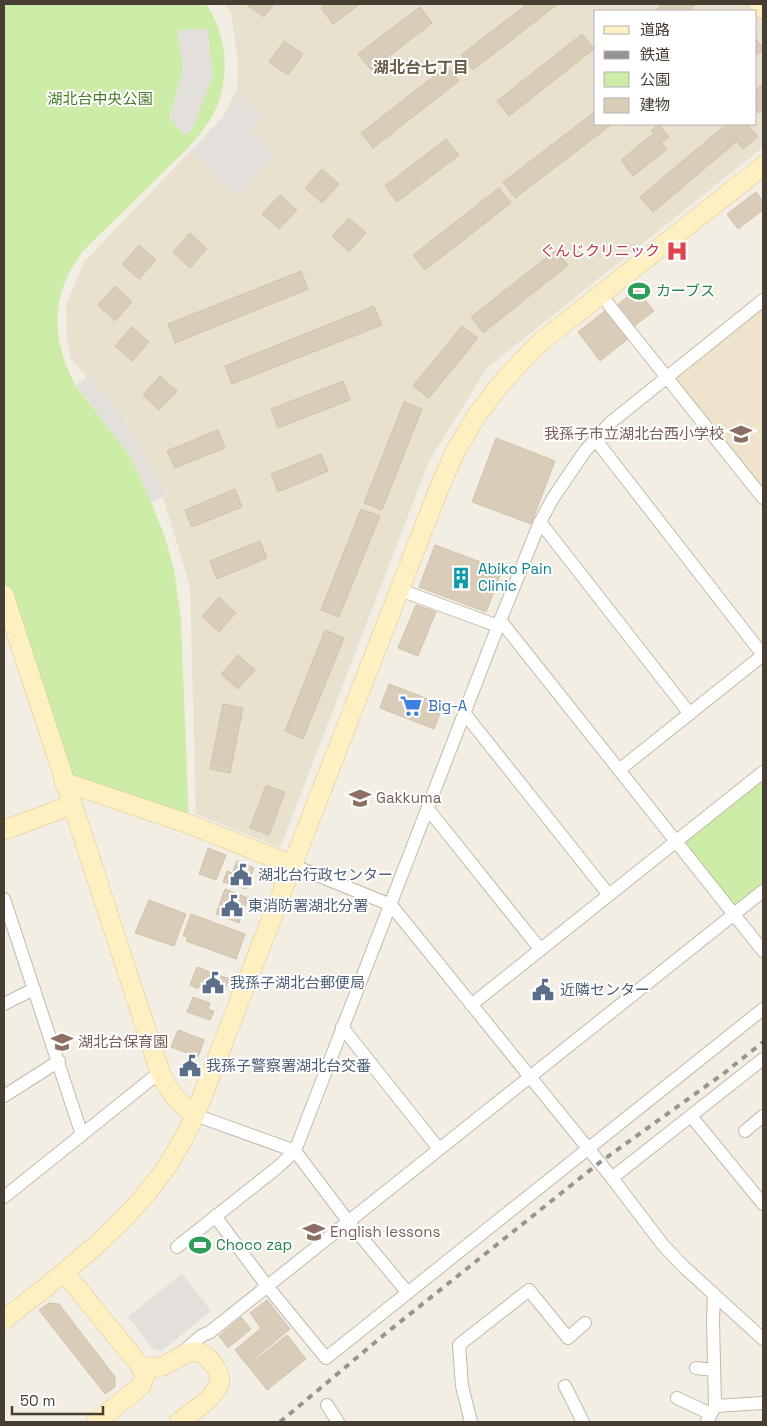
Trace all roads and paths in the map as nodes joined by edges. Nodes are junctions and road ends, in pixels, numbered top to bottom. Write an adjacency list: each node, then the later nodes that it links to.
1 (759, 4): 2 (street)
2 (763, 9)
3 (763, 166): 4 (street)
4 (601, 296): 6 (street); 10 (street)
5 (763, 300): 6 (street)
6 (667, 377): 7 (street); 8 (street)
7 (595, 439): 9 (street); 13 (street)
8 (763, 498)
9 (540, 522): 12 (street); 15 (street)
10 (400, 590): 12 (street); 23 (street)
11 (5, 602): 18 (street)
12 (499, 623): 14 (street); 16 (street)
13 (763, 655): 15 (street)
14 (464, 714): 20 (street); 25 (street)
15 (690, 714): 16 (street)
16 (619, 770): 22 (street)
17 (763, 772): 22 (street)
18 (64, 782): 19 (street); 23 (street)
19 (72, 805): 21 (street); 39 (street)
20 (428, 808): 27 (street); 30 (street)
21 (4, 830)
22 (677, 841): 25 (street); 29 (street)
23 (292, 865): 27 (street); 42 (street)
24 (763, 891): 29 (street)
25 (609, 895): 30 (street)
26 (4, 899): 28 (street)
27 (391, 906): 34 (street); 36 (street)
28 (6, 914): 32 (street)
29 (734, 914): 31 (street); 40 (street)
30 (540, 949): 34 (street)
31 (763, 951)
32 (34, 989): 33 (street); 38 (street)
33 (4, 1004)
34 (471, 1005): 40 (street)
35 (763, 1009): 48 (street)
36 (342, 1027): 47 (street); 49 (street)
37 (763, 1058): 43 (street)
38 (59, 1061): 41 (street); 46 (street)
39 (160, 1072): 42 (street); 46 (street)
40 (529, 1078): 47 (street); 48 (street)
41 (4, 1096)
42 (195, 1115): 49 (street); 56 (street)
43 (691, 1116): 50 (street); 52 (street)
44 (763, 1116): 45 (street)
45 (745, 1130)
46 (82, 1135): 51 (street)
47 (438, 1148): 54 (street)
48 (588, 1148): 50 (street); 58 (street)
49 (295, 1151): 53 (street); 54 (street)
50 (612, 1178): 59 (street)
51 (4, 1197)
52 (762, 1200)
53 (215, 1216): 55 (street); 57 (street)
54 (348, 1222): 57 (street); 58 (street)
55 (177, 1247)
56 (64, 1272): 60 (street); 66 (street)
57 (267, 1286): 58 (street); 62 (street)
58 (408, 1293)
59 (714, 1295): 63 (street); 68 (street)
60 (4, 1320)
61 (586, 1323): 77 (street)
62 (210, 1332): 64 (street); 65 (street)
63 (763, 1339)
64 (180, 1355): 65 (street); 66 (street)
65 (206, 1355): 75 (street)
66 (139, 1364): 74 (street)
67 (696, 1368): 68 (street)
68 (714, 1370): 73 (street)
69 (566, 1386): 78 (street)
70 (677, 1398): 73 (street)
71 (763, 1402): 73 (street)
72 (327, 1405): 76 (street)
73 (711, 1414)
74 (103, 1420)
75 (179, 1422)
76 (338, 1422)
77 (471, 1422)
78 (583, 1422)

